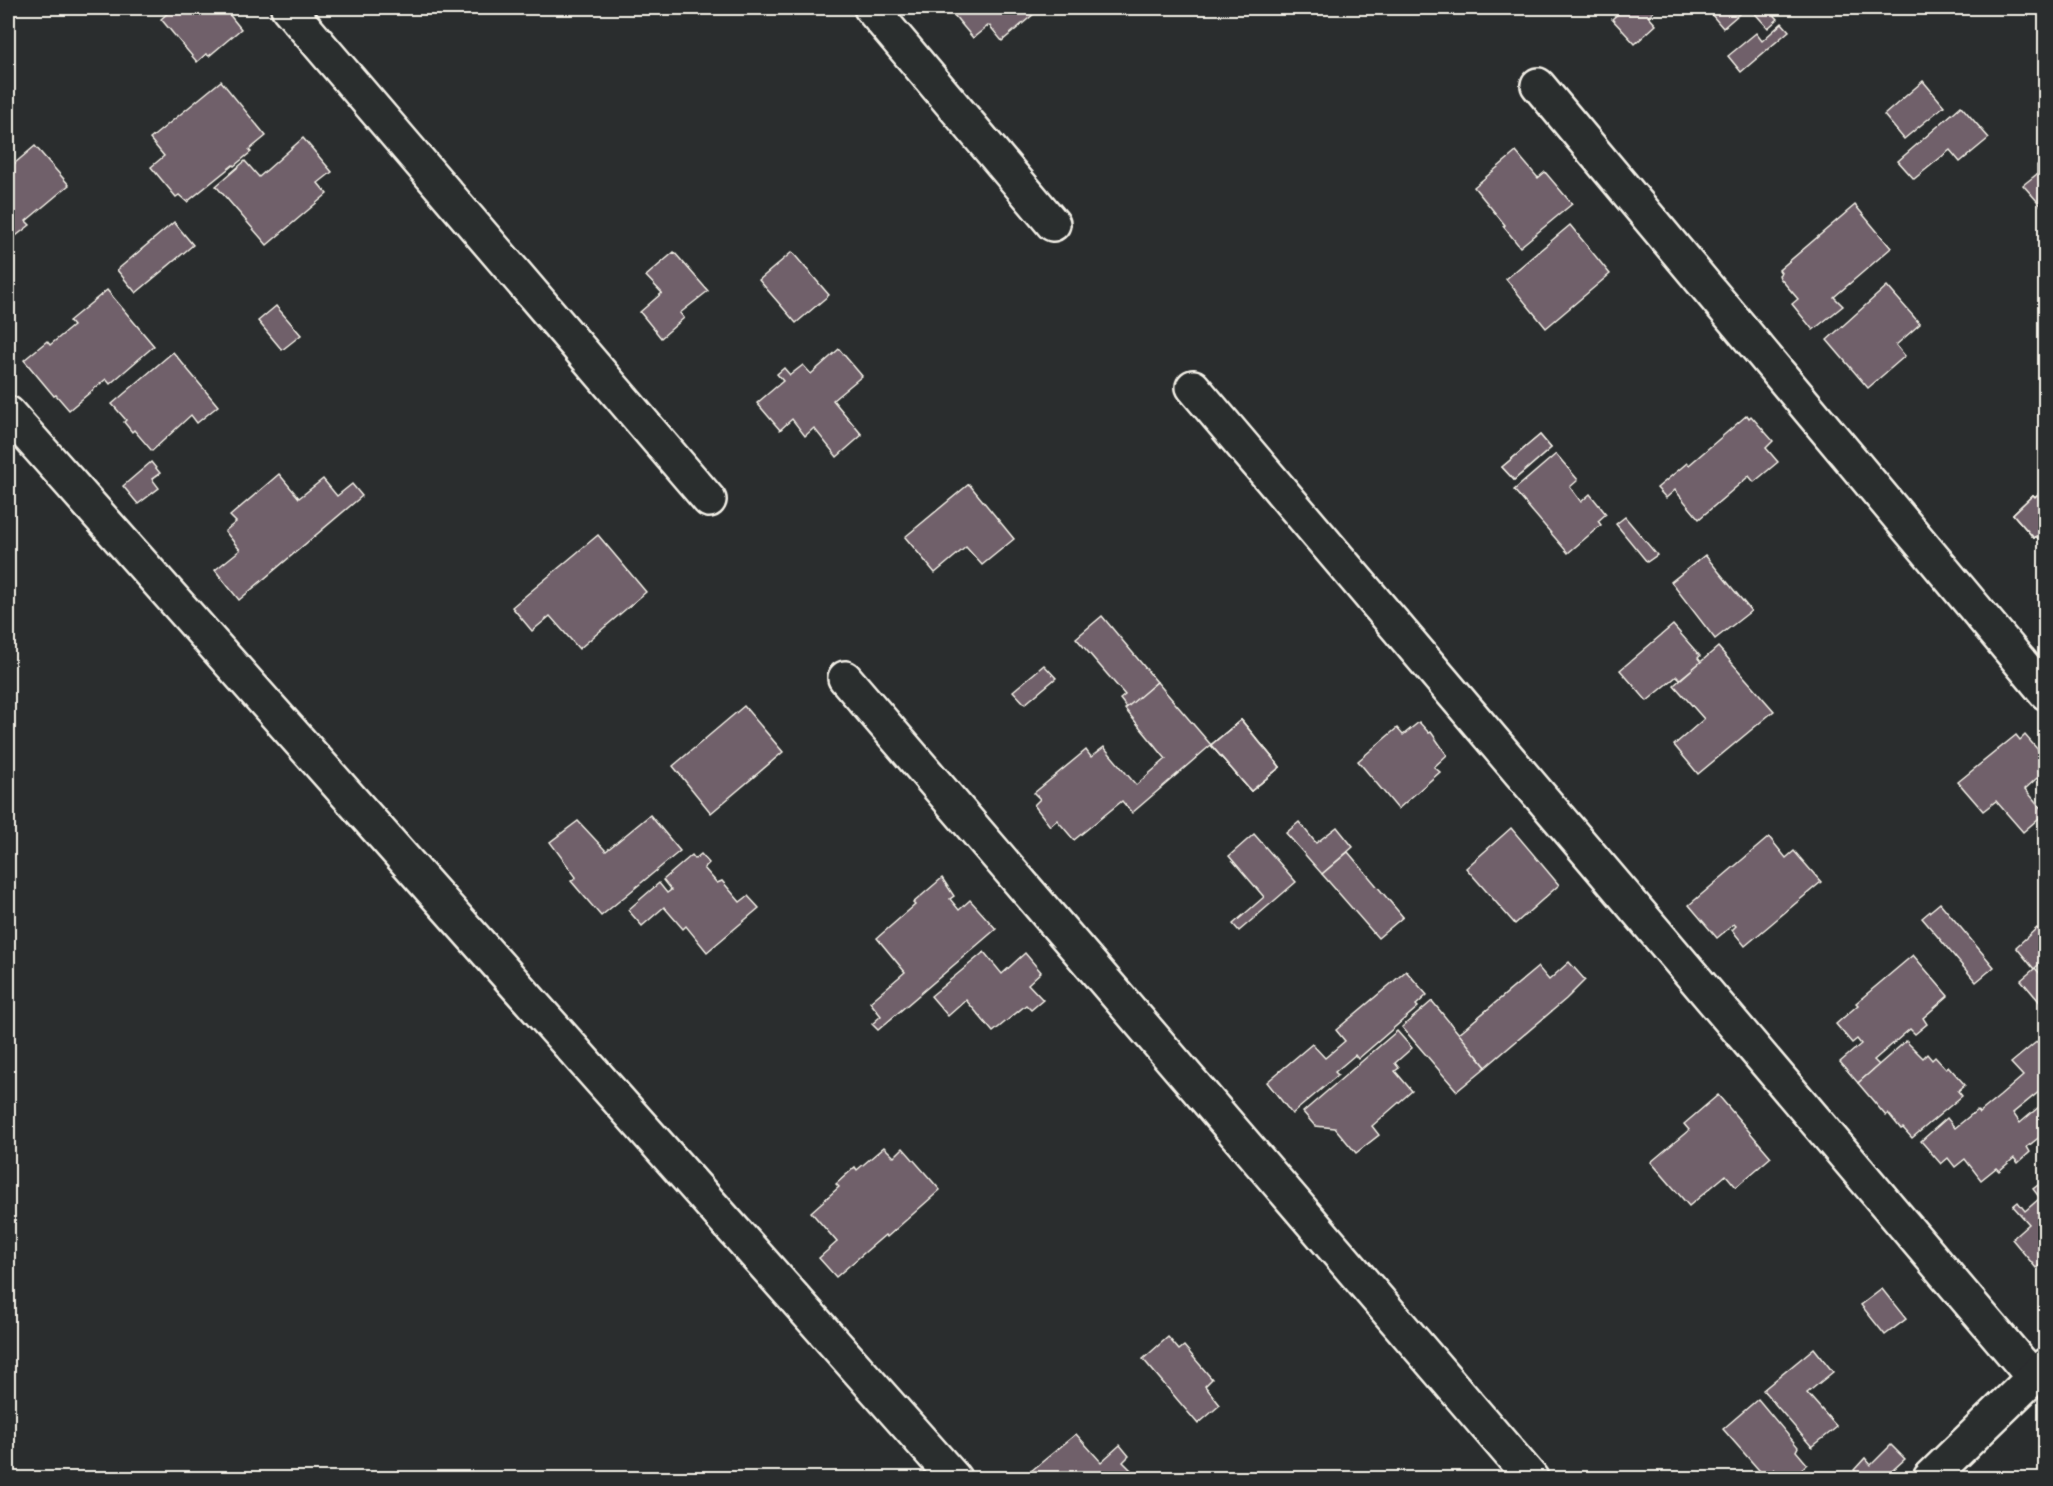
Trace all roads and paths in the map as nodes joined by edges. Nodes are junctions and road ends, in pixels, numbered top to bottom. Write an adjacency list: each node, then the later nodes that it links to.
1 (288, 8): 7 (street)
2 (871, 8): 4 (street)
3 (1538, 85): 9 (street)
4 (1053, 224)
5 (1193, 387): 10 (street)
6 (8, 413): 11 (street)
7 (709, 500)
8 (845, 678): 12 (street)
9 (2046, 693)
10 (2039, 1371): 13 (street)
11 (954, 1479)
12 (1531, 1479)
13 (1930, 1479)

